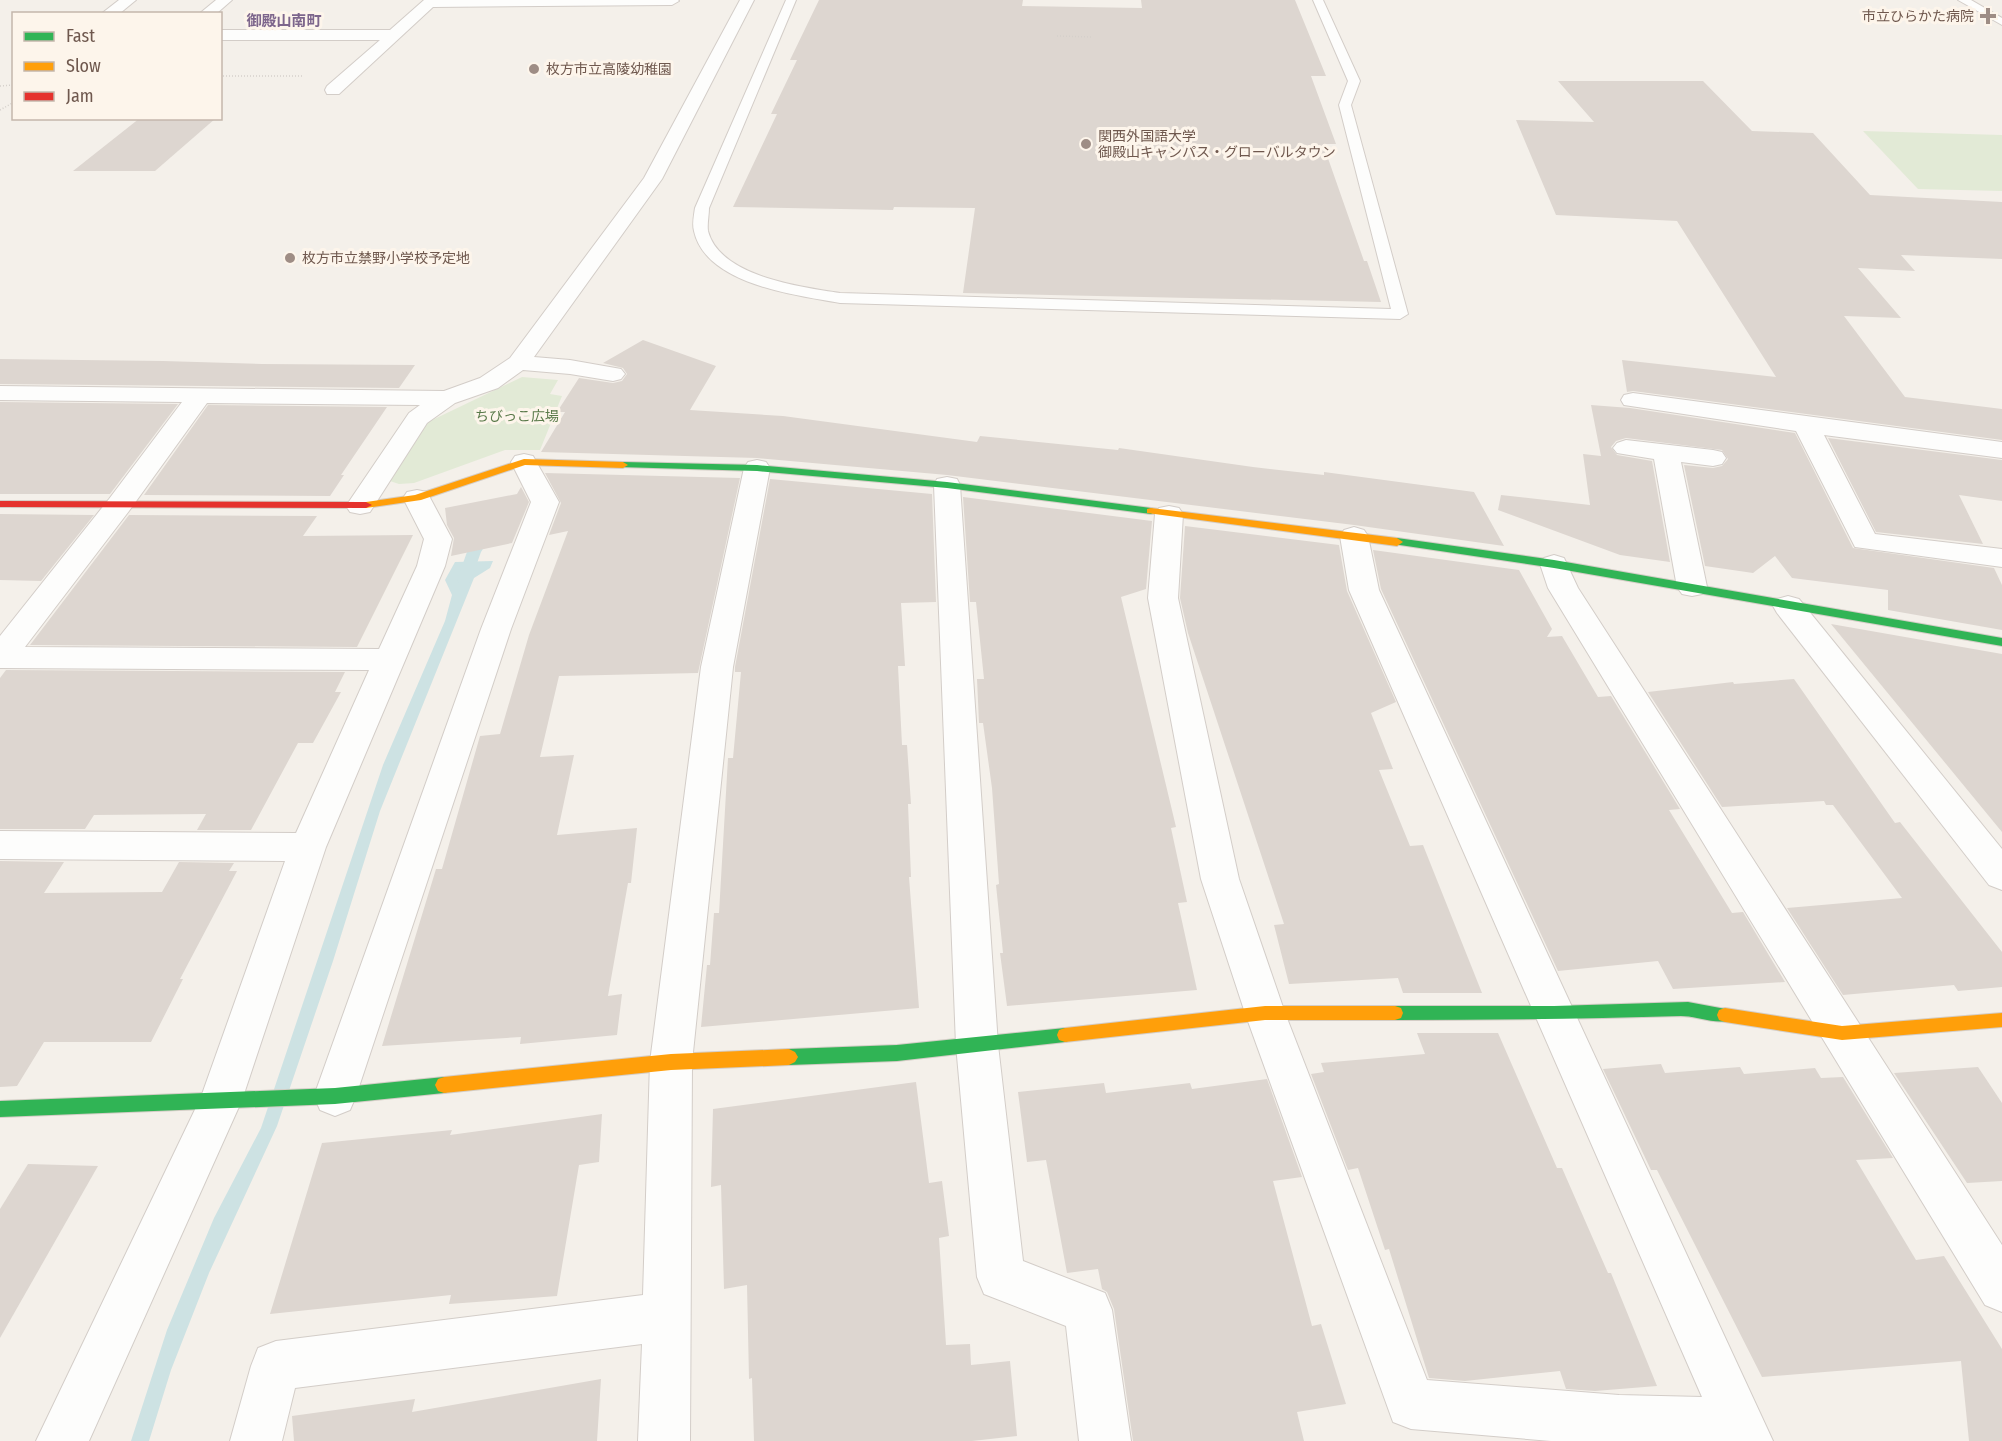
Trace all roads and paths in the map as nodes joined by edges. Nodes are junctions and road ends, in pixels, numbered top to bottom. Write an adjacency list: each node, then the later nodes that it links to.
1 (129, 0): 9 (street)
2 (225, 0): 10 (street)
3 (747, 0): 19 (street)
4 (790, 0): 5 (lane)
5 (1318, 0)
6 (1963, 0): 11 (lane)
7 (672, 1): 8 (street)
8 (431, 2): 13 (street)
9 (111, 12)
10 (209, 12)
11 (2002, 22)
12 (222, 34): 13 (street)
13 (394, 36): 17 (street)
14 (1057, 36): 15 (path)
15 (1092, 37)
16 (222, 76): 17 (path)
17 (348, 76): 18 (street)
18 (333, 90)
19 (518, 363): 20 (street); 23 (street)
20 (614, 374)
21 (0, 393): 22 (street)
22 (200, 395): 23 (street); 35 (street)
23 (446, 398): 36 (street)
24 (1633, 400): 25 (street)
25 (1806, 425): 27 (street); 39 (street)
26 (1626, 448): 28 (street)
27 (2002, 450)
28 (1666, 452): 29 (street); 41 (street)
29 (1713, 458)
30 (524, 462): 31 (street); 33 (street); 54 (street)
31 (757, 468): 32 (street); 53 (street)
32 (947, 485): 37 (street); 52 (street)
33 (417, 498): 36 (street); 44 (street)
34 (0, 504): 35 (street)
35 (119, 505): 36 (street); 44 (street)
36 (360, 506)
37 (1169, 514): 38 (street); 48 (street)
38 (1354, 536): 40 (street); 49 (street)
39 (2002, 558)
40 (1554, 564): 41 (street); 51 (street)
41 (1692, 587): 42 (street)
42 (1788, 606): 43 (street); 47 (street)
43 (2002, 642)
44 (391, 660): 46 (street)
45 (0, 845): 46 (street)
46 (308, 848): 55 (street)
47 (2002, 875)
48 (1265, 1012): 49 (street); 52 (street); 59 (street)
49 (1554, 1012): 51 (street); 59 (street)
50 (2002, 1020): 51 (street)
51 (1842, 1033): 57 (street)
52 (977, 1045): 53 (street); 63 (street)
53 (671, 1062): 54 (street); 58 (street)
54 (335, 1096): 55 (street)
55 (221, 1100): 56 (street); 60 (street)
56 (0, 1109)
57 (2002, 1288)
58 (668, 1316): 61 (street); 62 (street)
59 (1743, 1433)
60 (62, 1441)
61 (256, 1441)
62 (664, 1441)
63 (1105, 1441)

